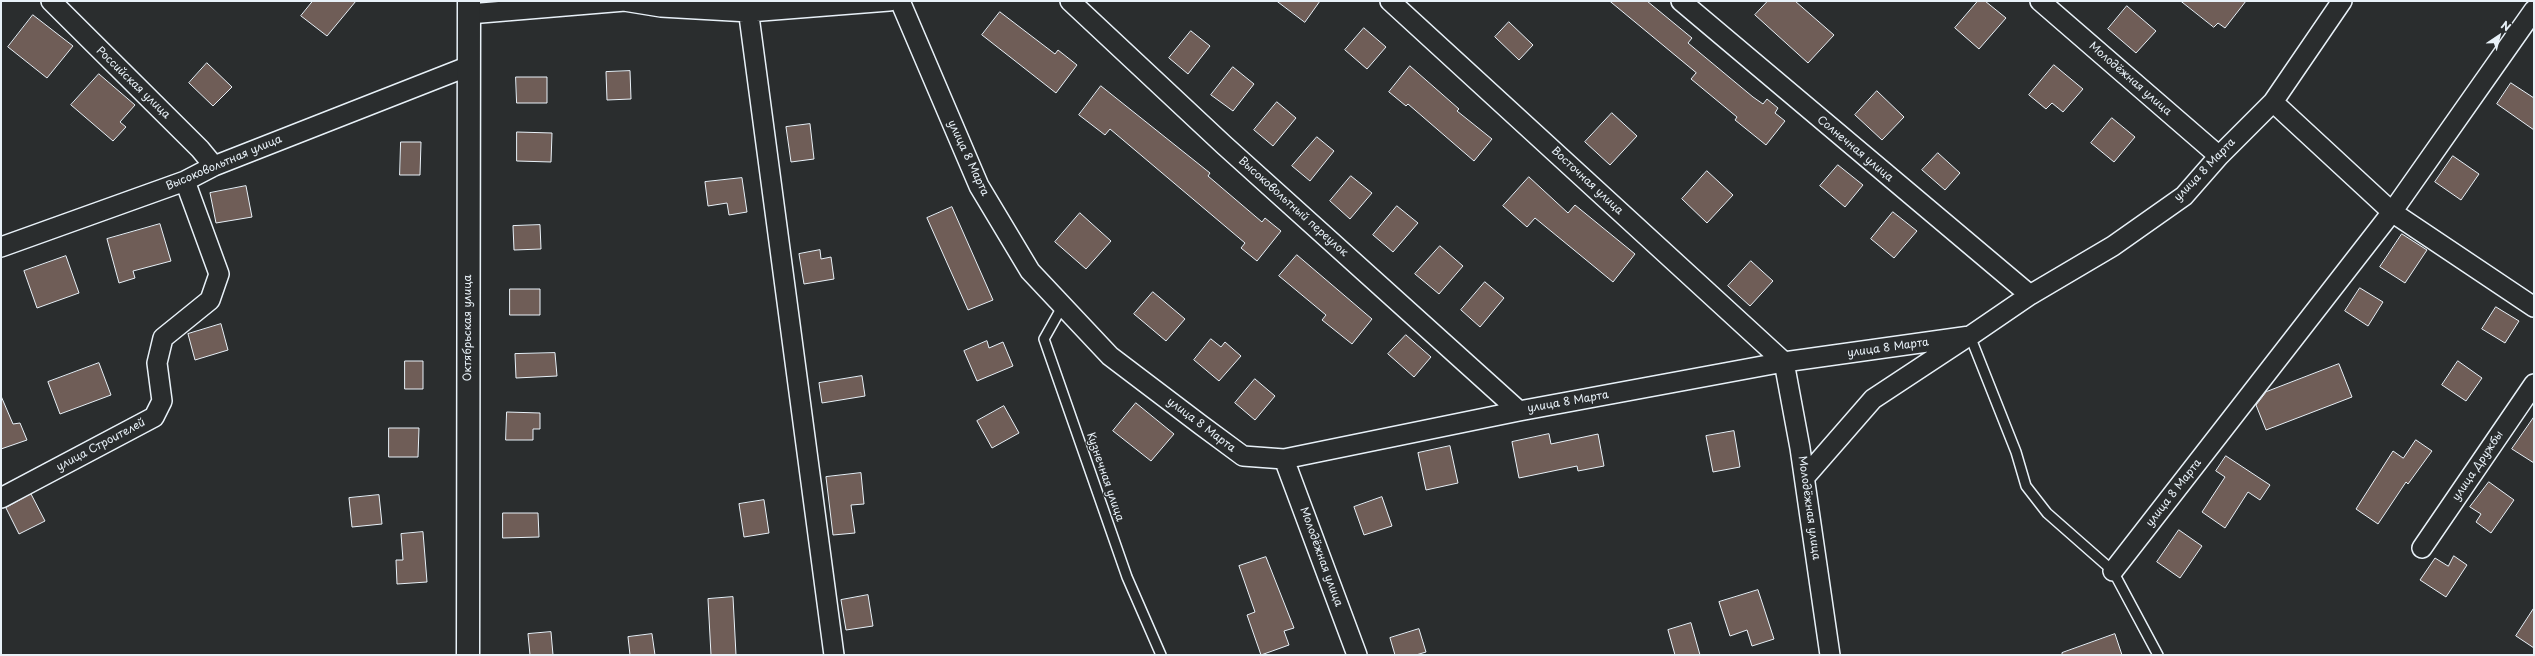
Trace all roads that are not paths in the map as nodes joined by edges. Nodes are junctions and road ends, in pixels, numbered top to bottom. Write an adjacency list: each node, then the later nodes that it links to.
1 (51, 1): 16 (street, Российская улица)
2 (625, 1): 10 (street); 11 (street)
3 (889, 1): 10 (street)
4 (900, 1): 21 (street, улица 8 Марта)
5 (1070, 1): 26 (street, Высоковольтный переулок)
6 (1390, 1): 24 (street, Восточная улица)
7 (1681, 1): 20 (street, Солнечная улица)
8 (2040, 1): 15 (street, Молодёжная улица)
9 (2342, 1): 14 (street, улица 8 Марта)
10 (748, 6): 33 (street)
11 (469, 8): 13 (street, Октябрьская улица)
12 (2534, 10): 18 (street, улица 8 Марта)
13 (469, 66): 16 (street, Высоковольтная улица); 32 (street, Октябрьская улица)
14 (2273, 102): 15 (street, улица 8 Марта); 18 (street)
15 (2219, 156): 20 (street, улица 8 Марта)
16 (214, 166): 17 (street, Высоковольтная улица)
17 (185, 181): 19 (street, Высоковольтная улица); 29 (street, улица Строителей)
18 (2392, 212): 22 (street); 31 (street, улица 8 Марта)
19 (1, 248)
20 (2030, 295): 23 (street, улица 8 Марта)
21 (1062, 307): 27 (street, улица 8 Марта); 34 (lane, Кузнечная улица)
22 (2534, 307)
23 (1970, 336): 24 (street, улица 8 Марта); 28 (street); 31 (lane)
24 (1784, 362): 26 (street, улица 8 Марта); 28 (street, Молодёжная улица)
25 (2534, 384): 30 (street, улица Дружбы)
26 (1519, 411): 27 (street, улица 8 Марта)
27 (1284, 459): 35 (street, Молодёжная улица)
28 (1804, 477): 36 (street, Молодёжная улица)
29 (1, 498)
30 (2422, 548)
31 (2113, 571): 37 (lane)
32 (468, 655)
33 (834, 655)
34 (1161, 655)
35 (1357, 655)
36 (1830, 655)
37 (2158, 655)

